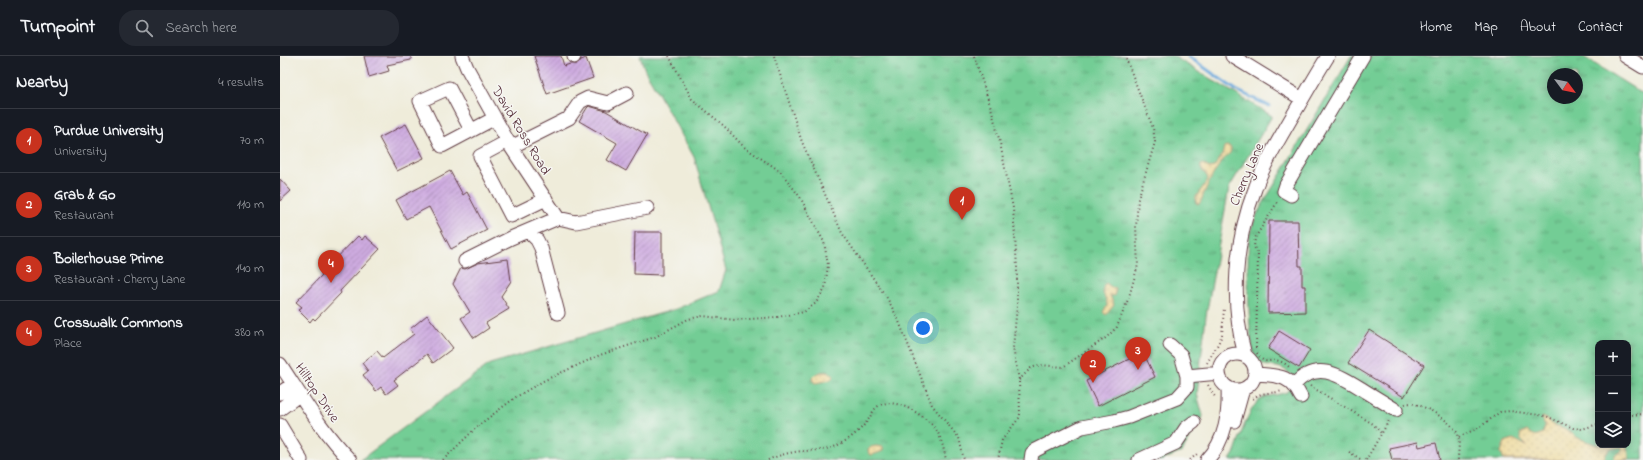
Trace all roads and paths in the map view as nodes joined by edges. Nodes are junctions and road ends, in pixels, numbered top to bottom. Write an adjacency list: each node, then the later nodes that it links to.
1 (462, 56): 13 (street, David Ross Road)
2 (669, 56): 56 (path)
3 (774, 56): 59 (path)
4 (974, 56): 32 (path)
5 (1125, 56): 32 (path)
6 (1232, 56): 12 (street)
7 (1328, 56): 12 (street, Cherry Lane)
8 (1363, 56): 16 (street)
9 (1625, 56): 10 (street)
10 (1643, 67)
11 (627, 93): 15 (street)
12 (1302, 99): 23 (street, Cherry Lane)
13 (495, 118): 14 (street); 15 (street, David Ross Road)
14 (471, 130)
15 (510, 144): 17 (street, David Ross Road); 17 (street)
16 (1288, 193): 28 (path)
17 (546, 199): 19 (street, David Ross Road)
18 (647, 208): 19 (street)
19 (558, 218): 20 (street)
20 (528, 231): 21 (street); 22 (street)
21 (465, 261)
22 (558, 313)
23 (1237, 318): 25 (street, Cherry Lane); 26 (street, Cherry Lane)
24 (1170, 345): 31 (street)
25 (1230, 355): 26 (street); 29 (street)
26 (1245, 355): 30 (street)
27 (280, 364): 37 (street, Hilltop Drive)
28 (1292, 369)
29 (1219, 373): 31 (street); 36 (street)
30 (1255, 374): 35 (street); 38 (street)
31 (1187, 376): 61 (street)
32 (1019, 380): 60 (path)
33 (1208, 384): 41 (path)
34 (1309, 385): 50 (path)
35 (1290, 386): 40 (street); 42 (path); 44 (street)
36 (1228, 388): 38 (street); 53 (street)
37 (296, 389): 39 (street); 43 (street); 55 (street, Hilltop Drive)
38 (1243, 389): 53 (street)
39 (280, 393)
40 (1301, 398)
41 (1218, 400)
42 (1252, 400)
43 (280, 409)
44 (1396, 410): 50 (path); 51 (path)
45 (1643, 414): 46 (path)
46 (1631, 415)
47 (1194, 422): 62 (street)
48 (280, 425): 54 (street)
49 (1595, 425): 51 (path)
50 (1381, 433): 65 (path)
51 (1459, 437): 66 (path)
52 (1349, 452): 64 (path)
53 (1207, 455): 63 (path)
54 (301, 460)
55 (350, 460)
56 (443, 460)
57 (768, 460): 58 (path)
58 (946, 460)
59 (964, 460)
60 (998, 460)
61 (1031, 460)
62 (1139, 460)
63 (1190, 460)
64 (1362, 460)
65 (1366, 460)
66 (1458, 460)

